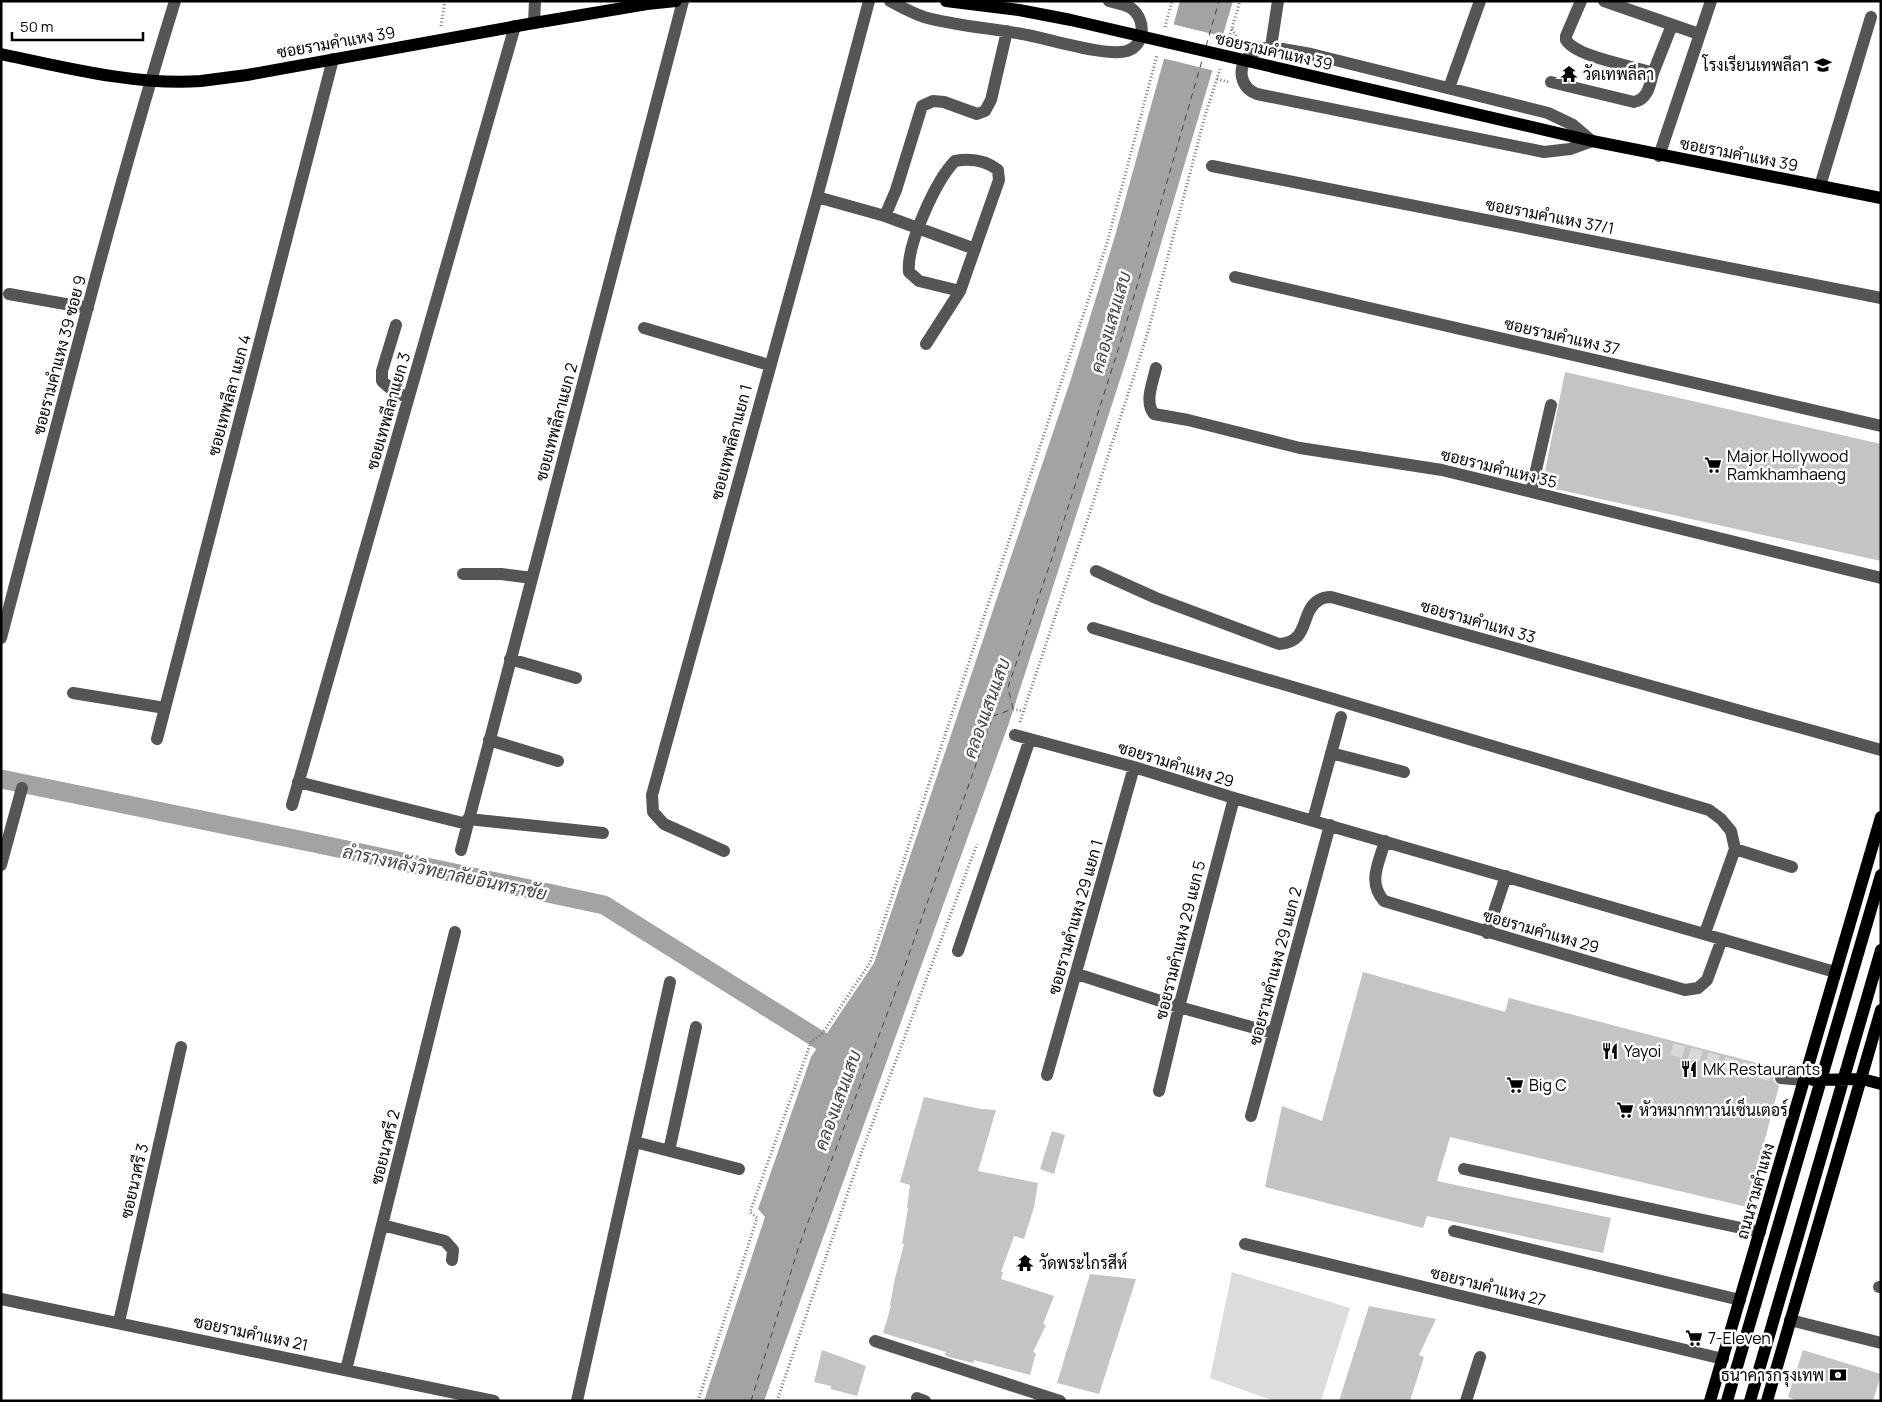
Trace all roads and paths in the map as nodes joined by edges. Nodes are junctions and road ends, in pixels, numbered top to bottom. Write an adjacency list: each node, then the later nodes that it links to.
1 (175, 1): 33 (street, ซอยรามคำแหง 39 ซอย 9)
2 (445, 1): 25 (path)
3 (535, 1): 19 (street)
4 (676, 1): 17 (main road, ซอยรามคำแหง 39)
5 (683, 1): 61 (street, ซอยเทพลีลาแยก 2)
6 (868, 1): 40 (street, ซอยเทพลีลาแยก 1)
7 (890, 1): 22 (street)
8 (946, 1): 36 (main road, ซอยรามคำแหง 39)
9 (1109, 1): 22 (street)
10 (1172, 1): 24 (path)
11 (1240, 1): 26 (path)
12 (1278, 1): 27 (street)
13 (1480, 1): 35 (street)
14 (1582, 1): 32 (street)
15 (1604, 1): 20 (street)
16 (1711, 1): 23 (street)
17 (647, 3): 19 (main road, ซอยรามคำแหง 39)
18 (1872, 17): 39 (street)
19 (534, 23): 21 (main road, ซอยรามคำแหง 39)
20 (1672, 25): 23 (street); 32 (street)
21 (514, 26): 25 (main road, ซอยรามคำแหง 39); 55 (street, ซอยเทพลีลาแยก 3)
22 (1007, 32): 42 (street)
23 (1699, 34): 37 (street)
24 (1163, 36)
25 (438, 39): 30 (main road, ซอยรามคำแหง 39)
26 (1227, 45)
27 (1271, 47): 35 (street, ซอยรามคำแหง 39); 36 (street, ซอยรามคำแหง 39)
28 (1, 54): 33 (main road, ซอยรามคำแหง 39)
29 (1158, 54): 140 (path)
30 (333, 59): 33 (main road, ซอยรามคำแหง 39); 68 (street, ซอยเทพลีลา แยก 4)
31 (1222, 62): 70 (path)
32 (1653, 73): 34 (street)
33 (151, 80): 49 (street, ซอยรามคำแหง 39 ซอย 9)
34 (1551, 82)
35 (1449, 88): 36 (street, ซอยรามคำแหง 39)
36 (1592, 141): 37 (main road, ซอยรามคำแหง 39)
37 (1658, 156): 39 (main road, ซอยรามคำแหง 39)
38 (1212, 166): 48 (street, ซอยรามคำแหง 37/1)
39 (1820, 186): 41 (main road, ซอยรามคำแหง 39)
40 (817, 196): 42 (street); 53 (street, ซอยเทพลีลาแยก 1)
41 (1881, 198)
42 (885, 216): 43 (street)
43 (919, 229): 44 (street); 44 (street); 46 (street)
44 (975, 249): 46 (street)
45 (1235, 277): 57 (street, ซอยรามคำแหง 37)
46 (960, 290): 52 (street)
47 (9, 294): 49 (street)
48 (1881, 298)
49 (88, 308): 64 (street, ซอยรามคำแหง 39 ซอย 9)
50 (396, 326): 55 (street)
51 (644, 328): 53 (street)
52 (926, 344)
53 (769, 366): 94 (street, ซอยเทพลีลาแยก 1)
54 (1156, 368): 58 (street, ซอยรามคำแหง 35)
55 (408, 398): 81 (street, ซอยเทพลีลาแยก 3)
56 (1551, 405): 58 (street)
57 (1881, 426)
58 (1531, 492): 62 (street, ซอยรามคำแหง 35)
59 (1096, 571): 76 (street, ซอยรามคำแหง 33)
60 (463, 574): 61 (street)
61 (532, 578): 65 (street, ซอยเทพลีลาแยก 2)
62 (1881, 578)
63 (1093, 628): 92 (street)
64 (1, 638)
65 (510, 659): 66 (street); 75 (street, ซอยเทพลีลาแยก 2)
66 (576, 678)
67 (73, 692): 68 (street)
68 (165, 708): 73 (street, ซอยเทพลีลา แยก 4)
69 (1013, 708): 70 (path)
70 (1023, 711): 72 (path)
71 (1341, 717): 77 (street)
72 (1016, 735): 74 (street, ซอยรามคำแหง 29)
73 (157, 739)
74 (1030, 739): 79 (street, ซอยรามคำแหง 29); 104 (street)
75 (489, 740): 78 (street); 87 (street, ซอยเทพลีลาแยก 2)
76 (1881, 750)
77 (1331, 753): 80 (street); 86 (street)
78 (558, 760)
79 (1134, 767): 83 (street, ซอยรามคำแหง 29); 106 (street, ซอยรามคำแหง 29 แยก 1)
80 (1404, 772)
81 (298, 782): 84 (street, ซอยเทพลีลาแยก 3); 87 (street)
82 (22, 788): 95 (street)
83 (1234, 798): 86 (street, ซอยรามคำแหง 29); 108 (street, ซอยรามคำแหง 29 แยก 5)
84 (292, 805)
85 (1881, 817): 105 (main road, ถนนรามคำแหง)
86 (1313, 820): 88 (street, ซอยรามคำแหง 29)
87 (468, 821): 89 (street); 93 (street, ซอยเทพลีลาแยก 2)
88 (1330, 825): 90 (street, ซอยรามคำแหง 29); 111 (street, ซอยรามคำแหง 29 แยก 2)
89 (603, 833)
90 (1384, 840): 98 (street, ซอยรามคำแหง 29); 100 (street, ซอยรามคำแหง 29)
91 (977, 842): 141 (path)
92 (1735, 848): 96 (street); 101 (street)
93 (461, 850)
94 (724, 851)
95 (1, 865)
96 (1792, 866)
97 (1881, 875): 145 (main road, ถนนรามคำแหง)
98 (1506, 876): 100 (street); 101 (street, ซอยรามคำแหง 29)
99 (455, 932): 124 (street, ซอยนวศรี 2)
100 (1487, 933): 102 (street, ซอยรามคำแหง 29)
101 (1705, 933): 102 (street, ซอยรามคำแหง 29)
102 (1722, 938): 105 (street, ซอยรามคำแหง 29)
103 (1881, 950): 146 (main road)
104 (958, 951)
105 (1835, 972): 116 (main road, ถนนรามคำแหง)
106 (1077, 974): 108 (street); 113 (street, ซอยรามคำแหง 29 แยก 1)
107 (670, 982): 120 (street)
108 (1179, 1007): 111 (street); 118 (street, ซอยรามคำแหง 29 แยก 5)
109 (1881, 1010): 115 (main road)
110 (696, 1027): 121 (street)
111 (1273, 1033): 119 (street, ซอยรามคำแหง 29 แยก 2)
112 (181, 1047): 132 (street, ซอยนวศรี 3)
113 (1047, 1075)
114 (1781, 1078): 116 (street)
115 (1862, 1079): 116 (main road); 117 (main road); 131 (main road)
116 (1803, 1080): 126 (main road, ถนนรามคำแหง)
117 (1881, 1084)
118 (1159, 1091)
119 (1251, 1116)
120 (635, 1142): 121 (street); 139 (street)
121 (669, 1151): 122 (street)
122 (739, 1169)
123 (1464, 1169): 126 (street)
124 (382, 1225): 128 (street); 137 (street, ซอยนวศรี 2)
125 (1454, 1231): 130 (street)
126 (1760, 1232): 130 (main road, ถนนรามคำแหง)
127 (1245, 1244): 136 (street, ซอยรามคำแหง 27)
128 (452, 1260)
129 (1, 1299): 132 (street, ซอยรามคำแหง 21)
130 (1740, 1300): 136 (main road, ถนนรามคำแหง)
131 (1790, 1320): 134 (street); 147 (main road)
132 (119, 1322): 137 (street, ซอยรามคำแหง 21)
133 (875, 1341): 142 (street)
134 (1881, 1343)
135 (1480, 1357): 143 (street)
136 (1723, 1359): 144 (main road, ถนนรามคำแหง)
137 (346, 1370): 138 (street, ซอยรามคำแหง 21)
138 (494, 1401)
139 (577, 1401)
140 (698, 1401)
141 (777, 1401)
142 (1060, 1401)
143 (1466, 1401)
144 (1710, 1401)
145 (1727, 1401)
146 (1750, 1401)
147 (1767, 1401)

